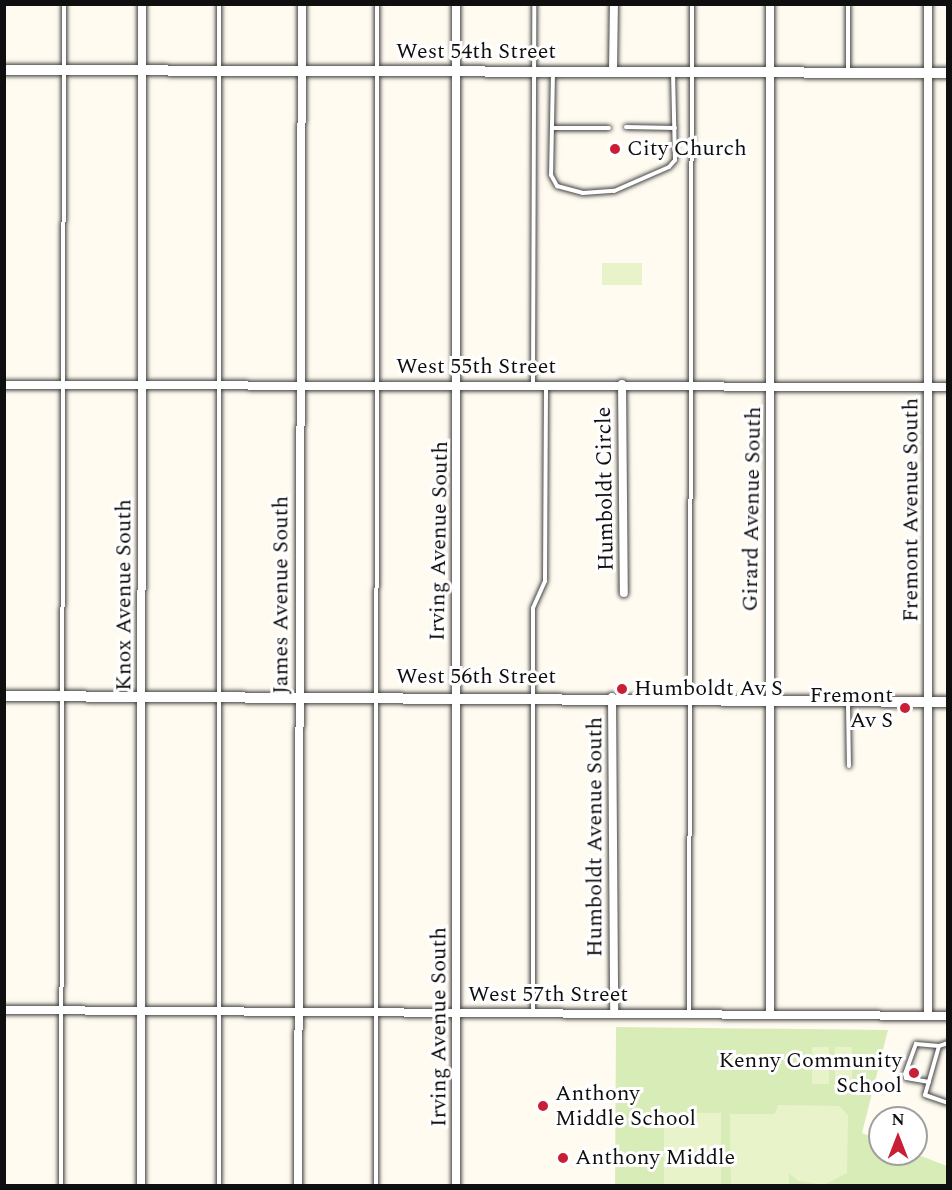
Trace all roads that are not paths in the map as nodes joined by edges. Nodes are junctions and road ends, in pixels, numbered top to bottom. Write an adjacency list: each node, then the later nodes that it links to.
1 (64, 4): 14 (lane)
2 (141, 4): 15 (street, Knox Avenue South)
3 (219, 4): 16 (lane)
4 (302, 4): 17 (street, James Avenue South)
5 (377, 4): 18 (lane)
6 (456, 4): 19 (street, Irving Avenue South)
7 (534, 4): 20 (lane)
8 (614, 4): 22 (street)
9 (692, 4): 24 (lane)
10 (770, 4): 25 (street, Girard Avenue South)
11 (848, 4): 26 (lane)
12 (928, 4): 27 (street, Fremont Avenue South)
13 (4, 70): 14 (street, West 54th Street)
14 (64, 70): 15 (street, West 54th Street); 35 (lane)
15 (142, 70): 16 (street, West 54th Street); 36 (street, Knox Avenue South)
16 (219, 70): 17 (street, West 54th Street); 39 (lane)
17 (302, 72): 18 (street, West 54th Street); 40 (street, James Avenue South)
18 (377, 72): 19 (street, West 54th Street); 41 (lane)
19 (456, 72): 20 (street, West 54th Street); 42 (street, Irving Avenue South)
20 (534, 72): 21 (street, West 54th Street); 37 (lane)
21 (554, 72): 22 (street, West 54th Street); 30 (lane)
22 (614, 72): 23 (street, West 54th Street)
23 (673, 72): 24 (street, West 54th Street); 32 (lane)
24 (692, 72): 25 (street, West 54th Street); 43 (lane)
25 (770, 72): 26 (street, West 54th Street); 44 (street, Girard Avenue South)
26 (848, 73): 27 (street, West 54th Street)
27 (928, 73): 28 (street, West 54th Street); 45 (street, Fremont Avenue South)
28 (948, 73)
29 (626, 127): 32 (lane)
30 (552, 128): 31 (lane); 32 (lane)
31 (609, 128)
32 (675, 128)
33 (622, 384): 38 (street, West 55th Street); 43 (street, West 55th Street); 47 (street, Humboldt Circle)
34 (4, 385): 35 (street, West 55th Street)
35 (61, 385): 36 (street, West 55th Street); 51 (lane)
36 (142, 385): 39 (street, West 55th Street); 49 (street, Knox Avenue South)
37 (533, 385): 38 (street, West 55th Street); 42 (street, West 55th Street)
38 (546, 385): 55 (lane)
39 (218, 386): 40 (street, West 55th Street); 52 (lane)
40 (300, 386): 41 (street, West 55th Street); 54 (street, James Avenue South)
41 (375, 386): 42 (street, West 55th Street); 50 (lane)
42 (458, 386): 53 (street, Irving Avenue South)
43 (690, 386): 44 (street, West 55th Street); 57 (lane)
44 (772, 387): 45 (street, West 55th Street); 58 (street, Girard Avenue South)
45 (930, 387): 46 (street, West 55th Street); 60 (street, Fremont Avenue South)
46 (948, 387)
47 (624, 593)
48 (4, 696): 51 (street, West 56th Street)
49 (142, 696): 51 (street, West 56th Street); 52 (street, West 56th Street); 65 (street, Knox Avenue South)
50 (376, 696): 53 (street, West 56th Street); 54 (street, West 56th Street); 70 (lane)
51 (62, 697): 64 (lane)
52 (221, 697): 54 (street, West 56th Street); 66 (lane)
53 (455, 697): 55 (street, West 56th Street); 71 (street, Irving Avenue South)
54 (298, 698): 69 (street, James Avenue South)
55 (533, 698): 56 (street, West 56th Street); 67 (lane)
56 (612, 698): 57 (street, West 56th Street); 72 (street, Humboldt Avenue South)
57 (690, 698): 58 (street, West 56th Street); 68 (lane)
58 (768, 699): 59 (street, West 56th Street); 73 (street, Girard Avenue South)
59 (848, 699): 60 (street, West 56th Street); 62 (lane)
60 (927, 702): 61 (street, West 56th Street); 74 (street, Fremont Avenue South)
61 (948, 702)
62 (849, 766)
63 (4, 1010): 64 (street, West 57th Street)
64 (62, 1010): 65 (street, West 57th Street); 80 (lane)
65 (142, 1011): 66 (street, West 57th Street); 81 (street, Knox Avenue South)
66 (221, 1012): 69 (street, West 57th Street); 82 (lane)
67 (533, 1012): 71 (street, West 57th Street); 72 (street, West 57th Street)
68 (689, 1012): 72 (street, West 57th Street); 73 (street, West 57th Street)
69 (300, 1013): 70 (street, West 57th Street); 83 (street, James Avenue South)
70 (377, 1013): 71 (street, West 57th Street); 84 (lane)
71 (458, 1013): 85 (street, Irving Avenue South)
72 (614, 1013)
73 (770, 1014): 74 (street, West 57th Street)
74 (928, 1015): 75 (street, West 57th Street)
75 (948, 1016)
76 (948, 1043): 77 (lane)
77 (939, 1046): 78 (lane); 78 (lane)
78 (928, 1082): 79 (lane)
79 (948, 1103)
80 (61, 1185)
81 (141, 1185)
82 (219, 1185)
83 (298, 1185)
84 (376, 1185)
85 (456, 1185)

